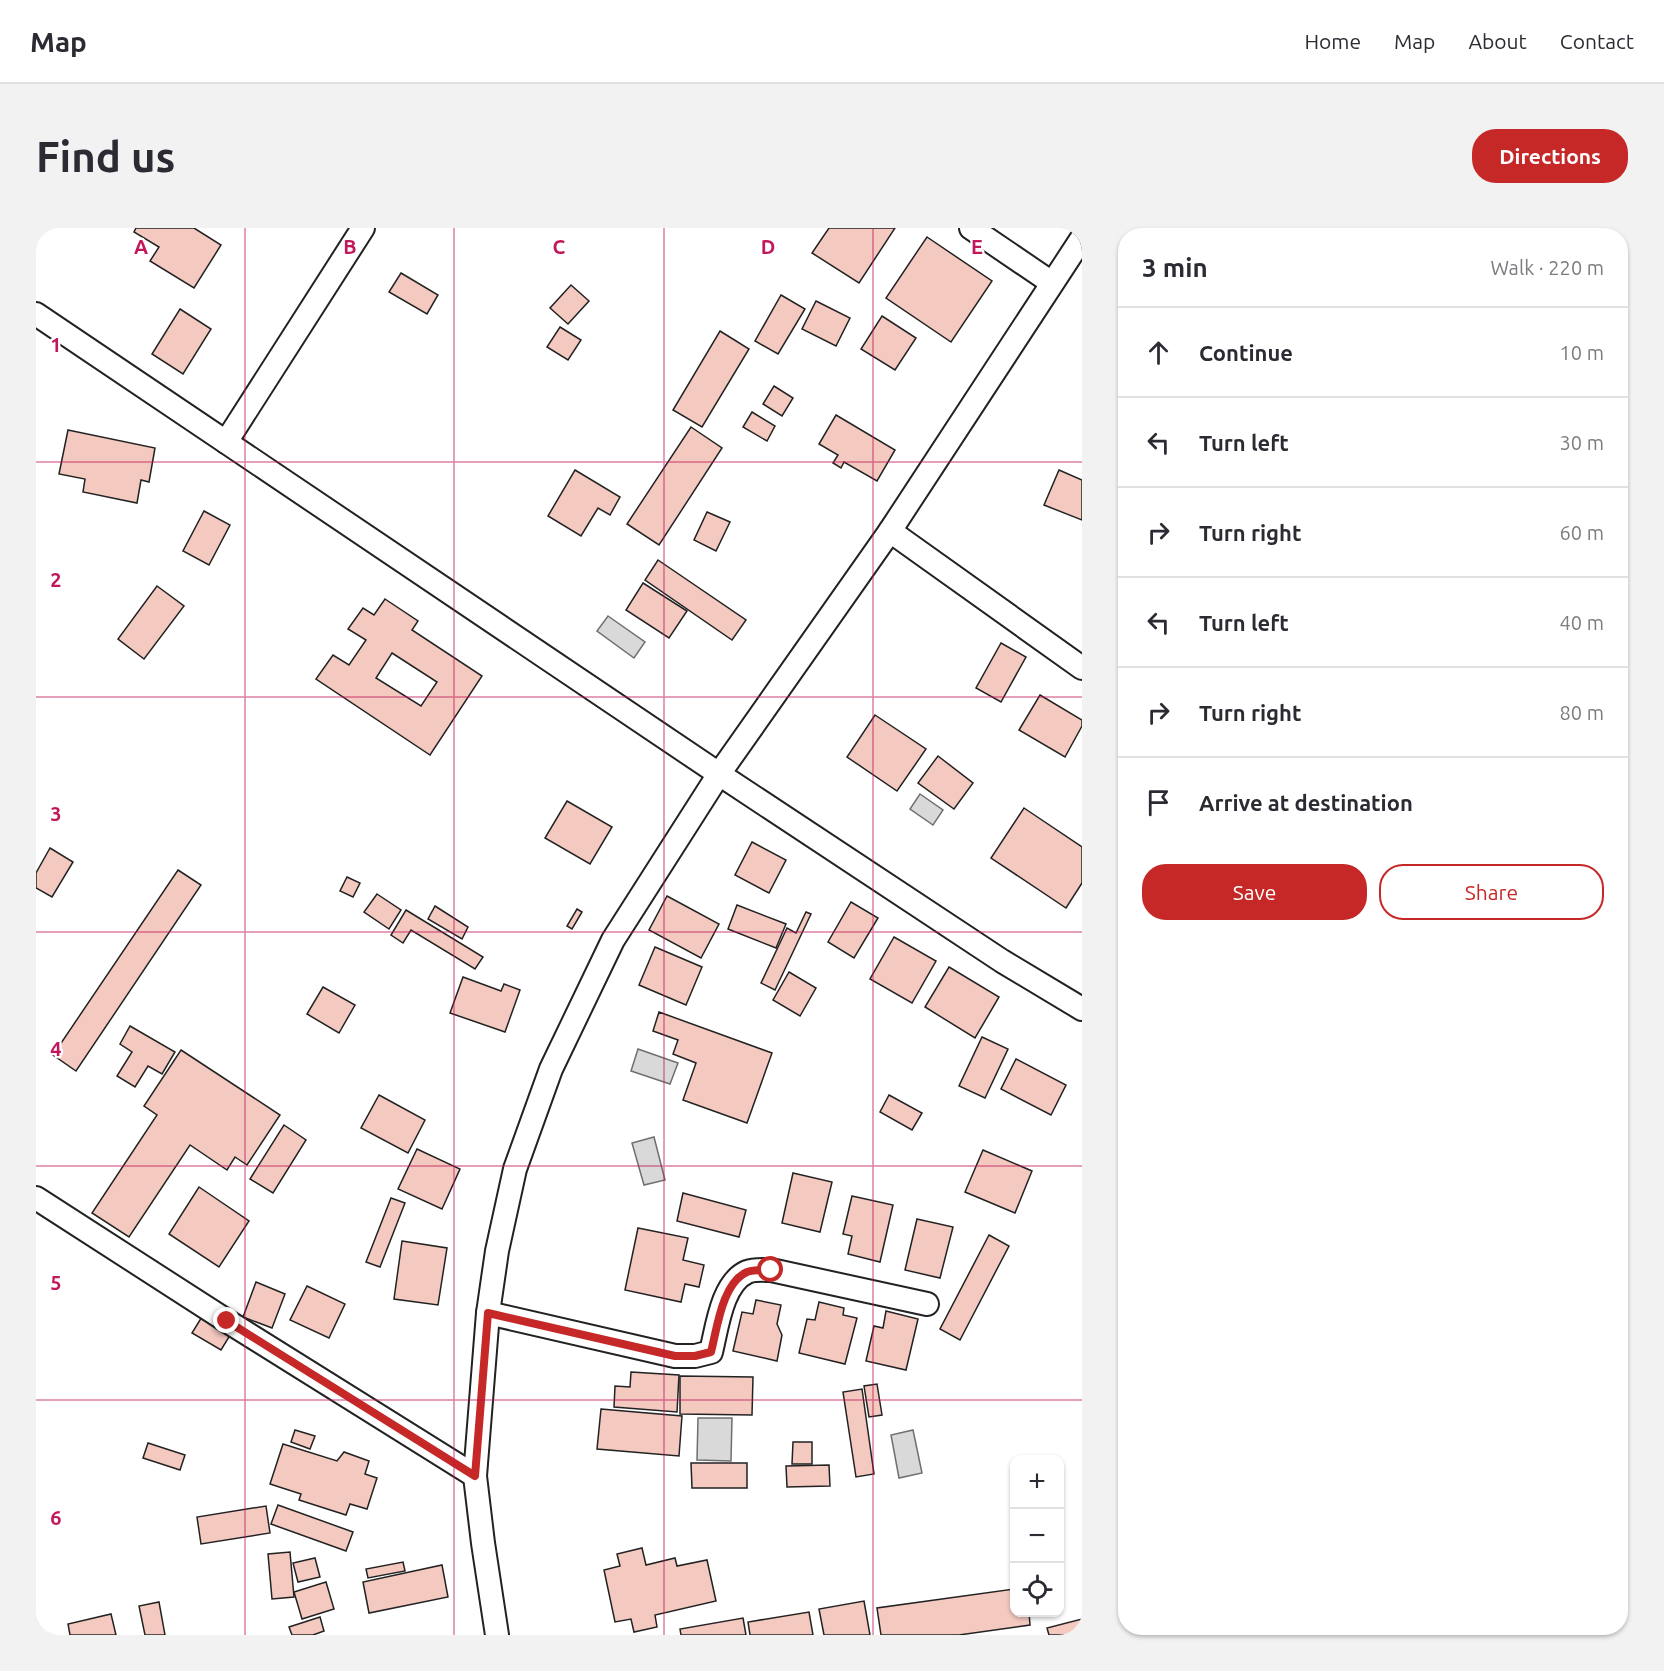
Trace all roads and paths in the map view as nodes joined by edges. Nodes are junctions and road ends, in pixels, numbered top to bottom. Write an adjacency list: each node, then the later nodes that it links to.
1 (363, 228): 6 (street)
2 (971, 228): 4 (street)
3 (1082, 238): 4 (street)
4 (1052, 283): 7 (street)
5 (36, 314): 6 (street)
6 (226, 442): 9 (street)
7 (890, 531): 8 (street); 9 (street)
8 (1082, 669)
9 (719, 774): 10 (street); 13 (street)
10 (1082, 1009)
11 (36, 1198): 14 (street)
12 (927, 1304): 13 (street)
13 (488, 1313): 14 (street)
14 (475, 1476): 15 (street)
15 (498, 1635)

